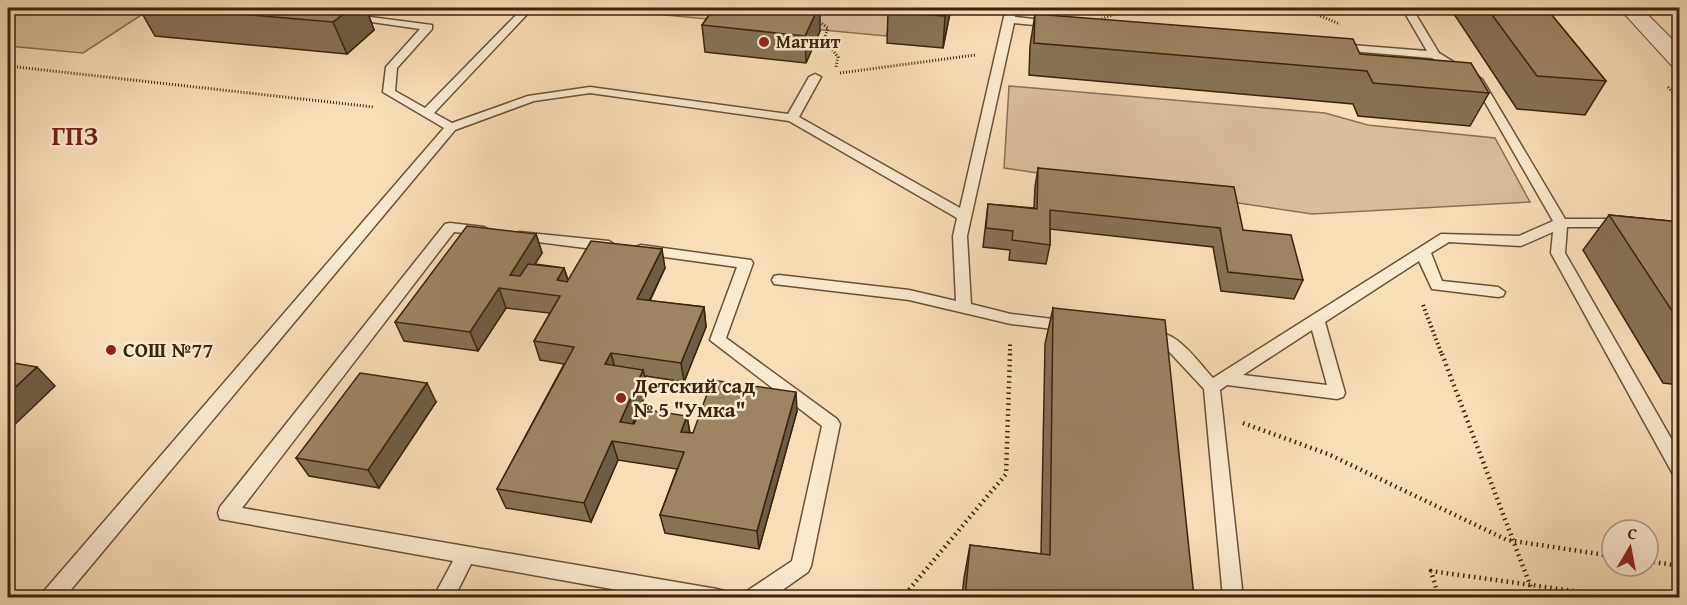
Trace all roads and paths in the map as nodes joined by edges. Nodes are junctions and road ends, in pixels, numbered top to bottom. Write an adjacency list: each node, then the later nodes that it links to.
1 (528, 8): 15 (lane)
2 (1132, 8): 8 (path)
3 (1407, 8): 11 (lane)
4 (1630, 8): 12 (street)
5 (337, 14): 15 (lane)
6 (813, 14): 10 (path)
7 (1010, 14): 8 (lane); 10 (lane)
8 (1082, 26)
9 (1328, 46): 11 (lane)
10 (1003, 51): 18 (lane)
11 (1435, 55): 19 (lane)
12 (1680, 61)
13 (8, 66): 15 (path)
14 (814, 77): 16 (lane)
15 (427, 112): 17 (lane)
16 (792, 118): 17 (lane); 18 (lane)
17 (452, 127): 39 (lane)
18 (964, 217): 25 (lane)
19 (1561, 223): 20 (lane); 21 (lane); 32 (lane)
20 (1632, 223)
21 (1424, 252): 22 (lane); 24 (lane)
22 (1407, 262): 27 (lane); 33 (path)
23 (779, 280): 25 (lane)
24 (1498, 292)
25 (964, 307): 26 (lane)
26 (1011, 319): 28 (lane); 43 (path)
27 (1317, 320): 30 (lane); 30 (lane)
28 (1089, 329)
29 (1135, 335): 30 (lane)
30 (1219, 383): 31 (lane)
31 (1214, 412): 33 (path); 44 (lane)
32 (1680, 471)
33 (1514, 541): 34 (path); 38 (path)
34 (1600, 554)
35 (466, 555): 40 (lane); 41 (lane); 42 (lane)
36 (1660, 563): 37 (path)
37 (1680, 566)
38 (1530, 585): 45 (path); 46 (path); 47 (path)
39 (51, 597)
40 (443, 597)
41 (717, 597)
42 (754, 597)
43 (902, 597)
44 (1233, 597)
45 (1439, 597)
46 (1535, 597)
47 (1624, 597)

